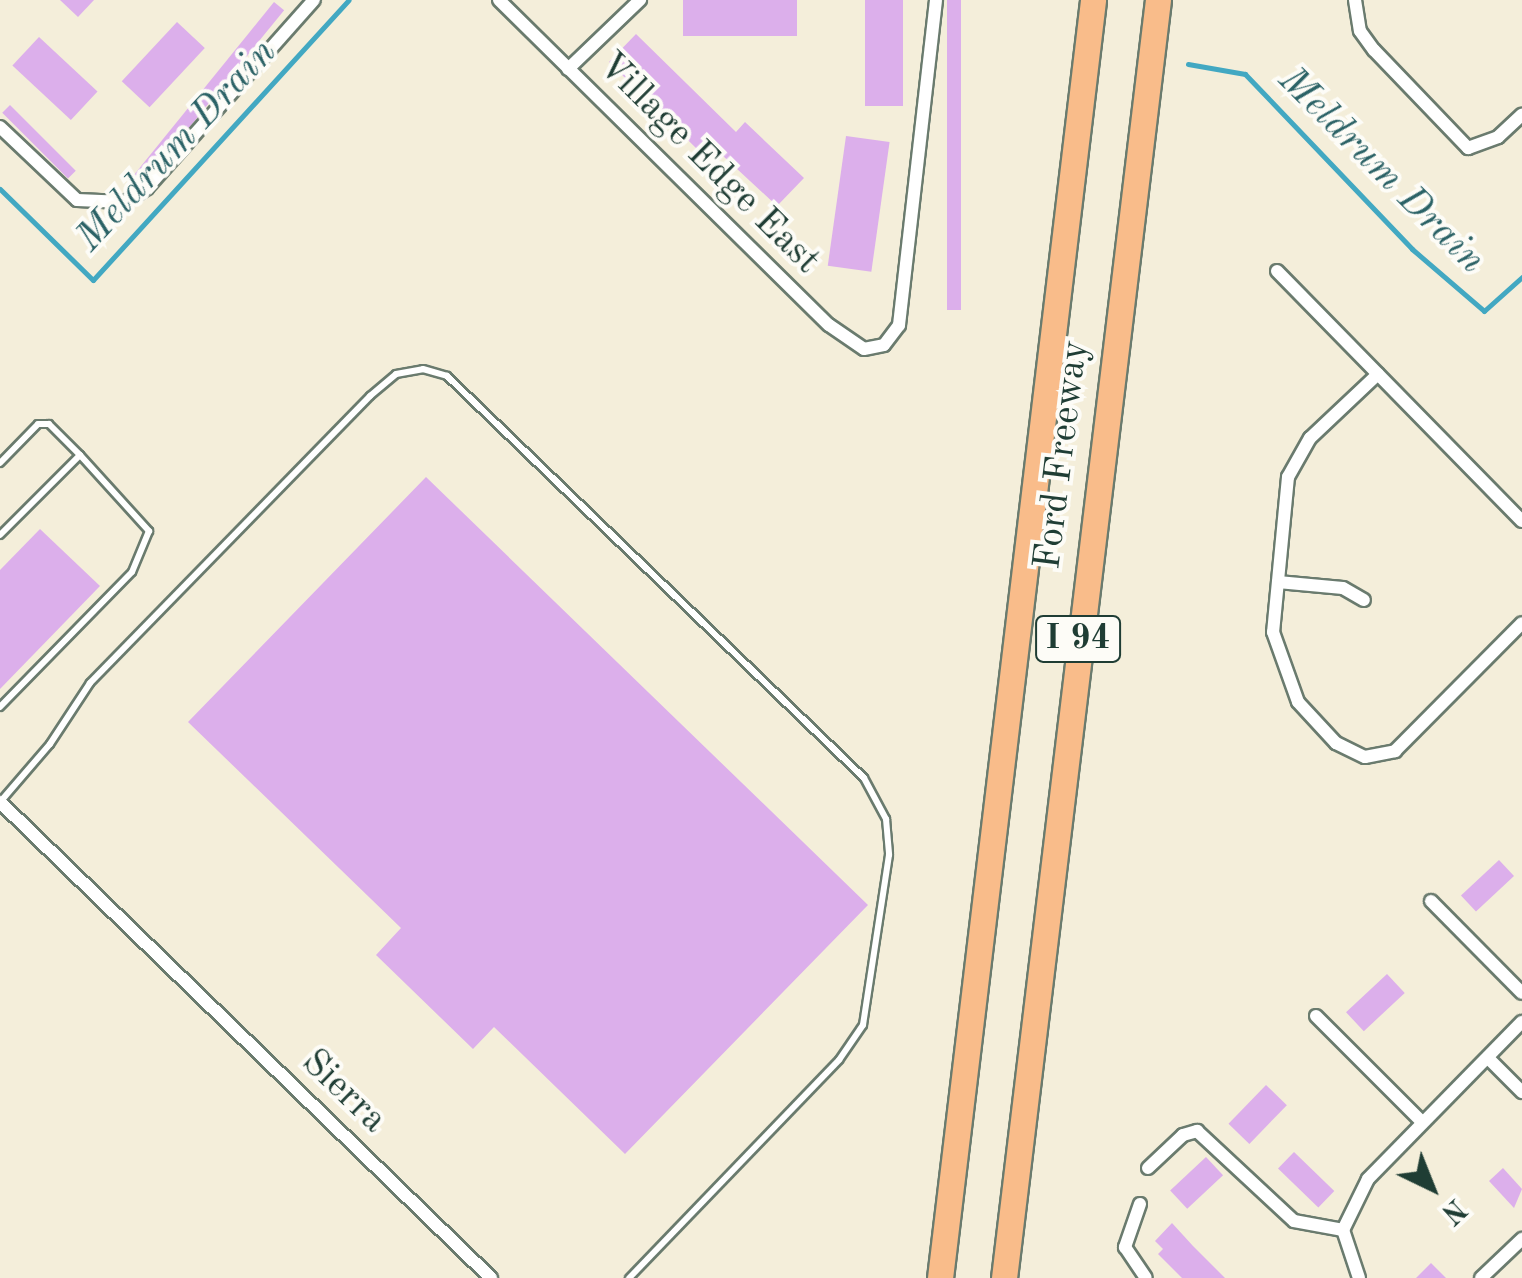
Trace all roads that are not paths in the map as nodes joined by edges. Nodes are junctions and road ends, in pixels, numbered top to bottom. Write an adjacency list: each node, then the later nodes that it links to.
1 (314, 0): 10 (street)
2 (499, 0): 8 (street, Village Edge East)
3 (640, 0): 8 (street)
4 (936, 0): 8 (street, Village Edge East)
5 (1094, 0): 35 (highway, Ford Freeway / I 94)
6 (1158, 0): 36 (highway, Ford Freeway / I 94)
7 (1355, 0): 9 (street)
8 (568, 69)
9 (1522, 115)
10 (0, 128)
11 (1277, 270): 12 (street)
12 (1378, 374): 15 (street); 17 (street)
13 (80, 455): 14 (lane); 16 (lane); 20 (lane)
14 (0, 463)
15 (1522, 522)
16 (0, 535)
17 (1278, 582): 18 (street); 19 (street)
18 (1364, 600)
19 (1522, 623)
20 (0, 707)
21 (0, 802): 33 (street, Sierra); 34 (lane)
22 (1431, 901): 23 (street)
23 (1522, 994)
24 (1316, 1016): 28 (street)
25 (1522, 1022): 26 (street)
26 (1488, 1059): 27 (street); 28 (street)
27 (1522, 1092)
28 (1422, 1122): 31 (street)
29 (1148, 1168): 31 (street)
30 (1140, 1204): 37 (street)
31 (1343, 1230): 38 (street)
32 (1522, 1239): 39 (street)
33 (491, 1278)
34 (629, 1278)
35 (940, 1278)
36 (1004, 1278)
37 (1146, 1278)
38 (1358, 1278)
39 (1481, 1278)

